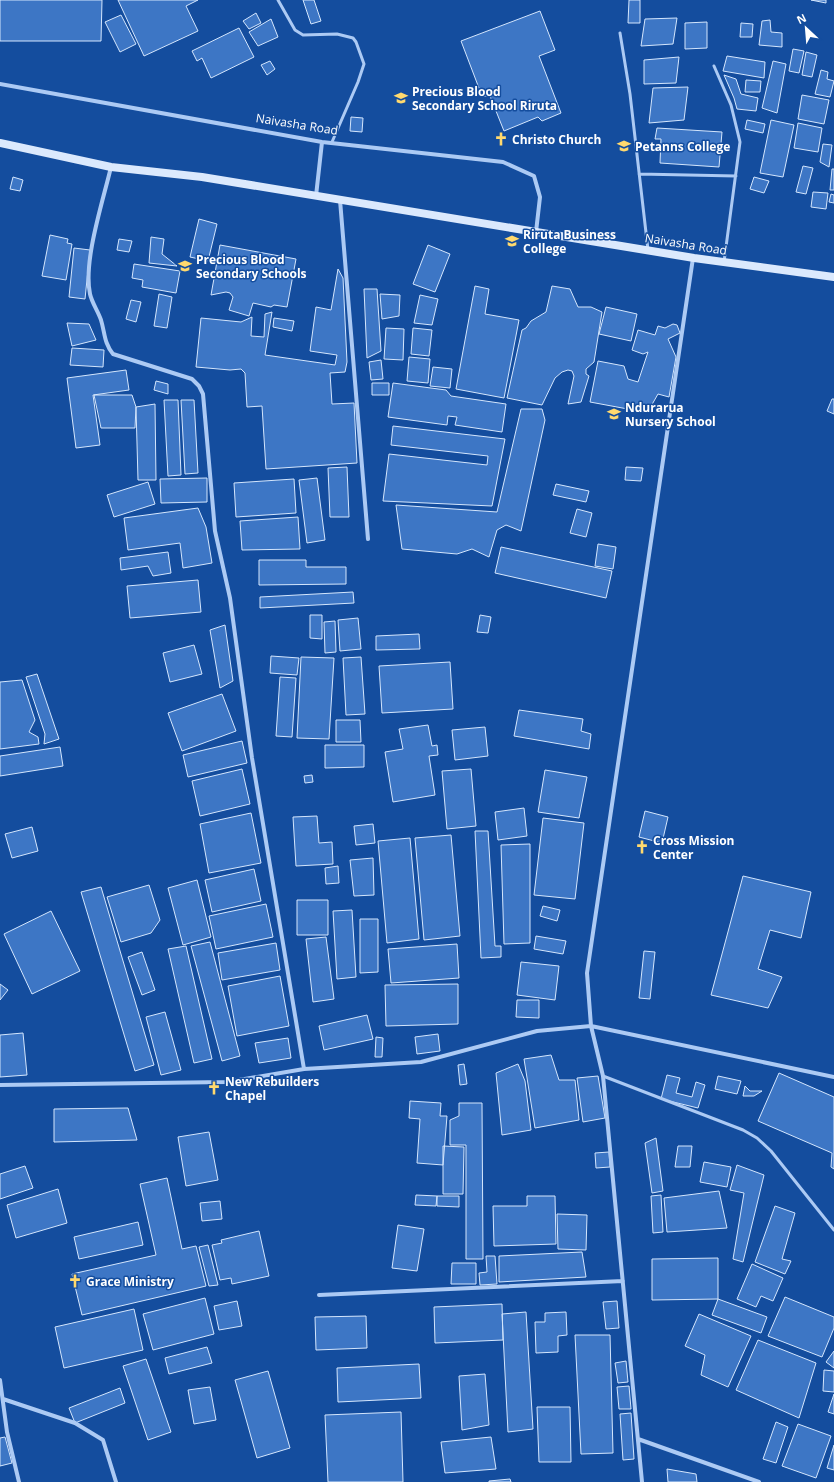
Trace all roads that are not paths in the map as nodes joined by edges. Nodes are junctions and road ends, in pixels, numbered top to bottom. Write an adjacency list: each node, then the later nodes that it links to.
1 (278, 0): 6 (lane)
2 (620, 33): 9 (lane)
3 (714, 66): 10 (lane)
4 (0, 84): 5 (street, Naivasha Road)
5 (322, 142): 6 (street, Naivasha Road); 11 (street)
6 (332, 142): 13 (street, Naivasha Road)
7 (0, 143): 8 (main road, Naivasha Road)
8 (111, 167): 11 (main road, Naivasha Road); 20 (street)
9 (639, 174): 10 (lane); 14 (lane)
10 (736, 176): 16 (lane)
11 (316, 196): 12 (main road, Naivasha Road)
12 (340, 200): 13 (main road, Naivasha Road); 18 (street)
13 (536, 232): 14 (main road, Naivasha Road)
14 (648, 250): 15 (main road, Naivasha Road)
15 (694, 258): 16 (main road, Naivasha Road); 19 (street)
16 (724, 262): 17 (main road, Naivasha Road)
17 (834, 277)
18 (368, 539)
19 (591, 1026): 20 (street); 21 (street); 22 (street)
20 (304, 1069): 23 (street)
21 (603, 1076): 24 (lane); 25 (street)
22 (834, 1077)
23 (0, 1085)
24 (834, 1230)
25 (623, 1281): 26 (street); 29 (street)
26 (319, 1295)
27 (0, 1380): 28 (street)
28 (3, 1399): 30 (street); 31 (street)
29 (638, 1439): 32 (street); 33 (street)
30 (19, 1482)
31 (116, 1482)
32 (642, 1482)
33 (759, 1482)

